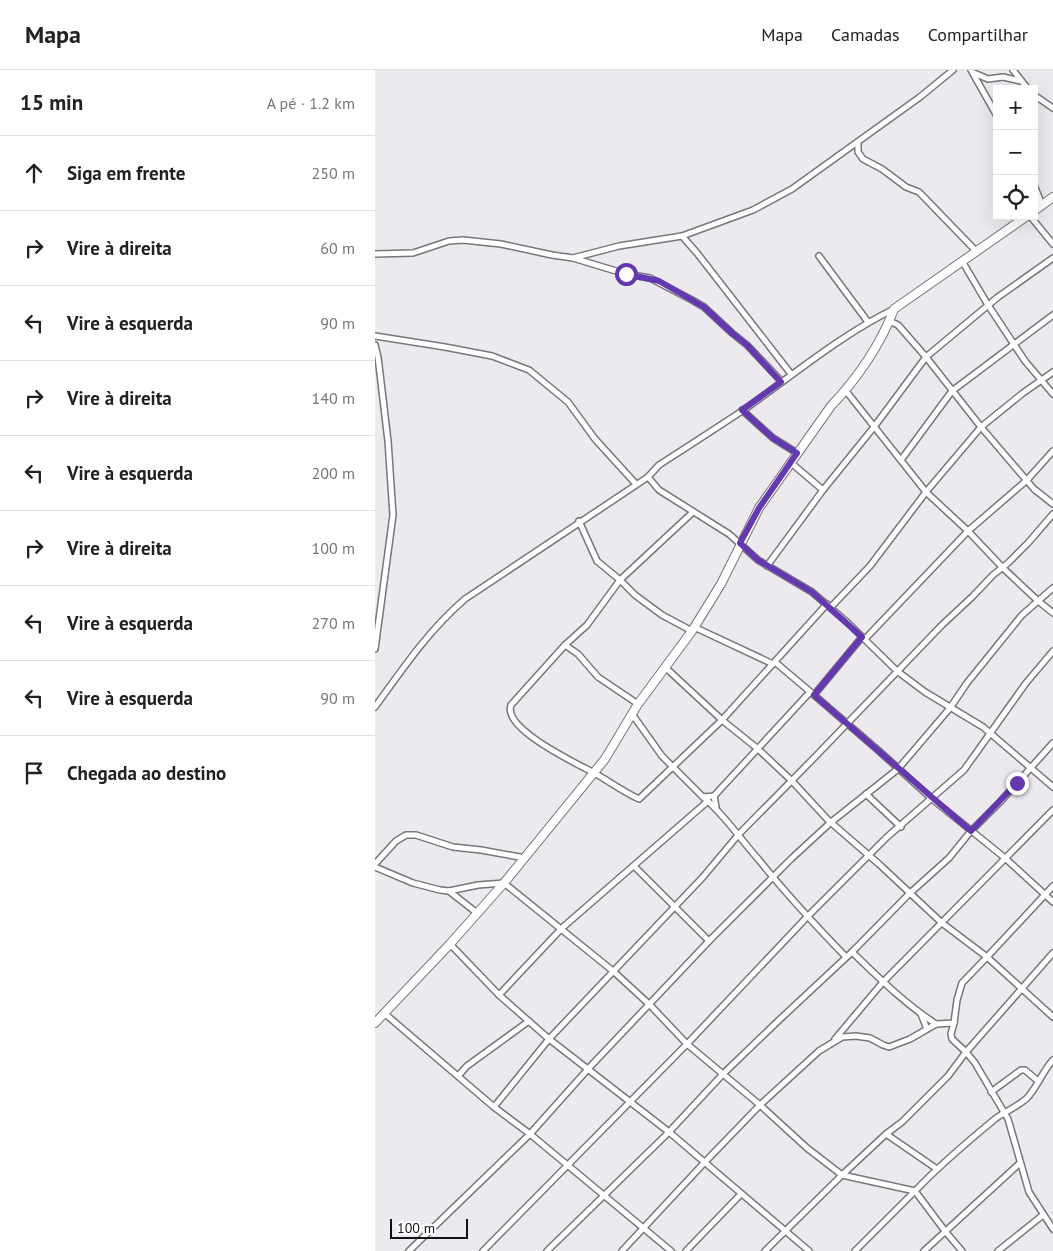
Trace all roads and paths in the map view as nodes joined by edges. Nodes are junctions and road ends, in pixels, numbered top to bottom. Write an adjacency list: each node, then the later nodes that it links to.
1 (953, 70): 9 (street)
2 (1013, 70): 4 (street)
3 (972, 71): 4 (street); 8 (street)
4 (1021, 81): 5 (street)
5 (1024, 85)
6 (1038, 98): 7 (street)
7 (1053, 108)
8 (993, 109)
9 (858, 142): 16 (street); 18 (street)
10 (1038, 195): 12 (street)
11 (1053, 197): 12 (street)
12 (1042, 205): 13 (street)
13 (1038, 208)
14 (1022, 220): 18 (street)
15 (1032, 220): 17 (street)
16 (682, 236): 21 (street); 34 (street)
17 (1053, 244)
18 (976, 251): 23 (street)
19 (375, 254): 21 (street)
20 (819, 256): 28 (street)
21 (573, 258): 36 (street)
22 (1053, 258): 24 (street)
23 (962, 261): 24 (street); 25 (street)
24 (988, 305): 31 (street); 32 (street)
25 (894, 309): 27 (street); 28 (street)
26 (1053, 315): 31 (street)
27 (889, 320): 32 (street); 37 (street)
28 (868, 322): 34 (street)
29 (375, 336): 49 (street)
30 (375, 344): 68 (street)
31 (1015, 345): 35 (street); 38 (street)
32 (926, 357): 38 (street); 41 (street)
33 (1053, 372): 35 (street)
34 (791, 374): 36 (street)
35 (1042, 381): 39 (street); 42 (street)
36 (781, 382): 40 (street)
37 (846, 391): 41 (street); 44 (street)
38 (952, 391): 42 (street); 45 (street)
39 (1053, 394)
40 (742, 410): 44 (street); 47 (street)
41 (874, 427): 45 (street); 50 (street)
42 (981, 427): 48 (street); 51 (street)
43 (1053, 451): 48 (street)
44 (797, 453): 46 (street)
45 (901, 460): 51 (street)
46 (790, 462): 50 (street); 57 (street)
47 (648, 476): 49 (street); 53 (street)
48 (1027, 480): 52 (street); 56 (street)
49 (635, 483): 55 (street)
50 (823, 490): 58 (street)
51 (926, 492): 56 (street); 63 (street)
52 (1053, 504)
53 (693, 512): 57 (street); 60 (street)
54 (1053, 514): 59 (street)
55 (579, 522): 60 (street); 75 (street)
56 (968, 531): 59 (street); 66 (street)
57 (740, 543): 58 (street); 65 (street)
58 (767, 566): 63 (street)
59 (1002, 568): 62 (street); 72 (street)
60 (621, 580): 65 (street); 67 (street)
61 (1053, 588): 62 (street)
62 (1037, 600): 64 (street); 76 (street)
63 (829, 606): 66 (street); 70 (street)
64 (1053, 612)
65 (693, 629): 70 (street); 71 (street)
66 (863, 638): 72 (street); 73 (street)
67 (565, 645): 74 (street); 86 (street)
68 (375, 649)
69 (1053, 651): 80 (street)
70 (774, 663): 73 (street); 78 (street)
71 (666, 668): 74 (street); 78 (street)
72 (897, 671): 76 (street); 79 (street)
73 (812, 693): 79 (street); 82 (street)
74 (639, 704): 77 (street)
75 (375, 707)
76 (950, 708): 80 (street); 85 (street)
77 (633, 714): 83 (street); 86 (street)
78 (722, 720): 82 (street); 83 (street)
79 (847, 724): 85 (street); 87 (street)
80 (990, 733): 84 (street); 91 (street)
81 (1053, 743): 84 (street)
82 (758, 749): 87 (street); 90 (street)
83 (674, 767): 86 (street); 92 (street)
84 (1031, 768): 88 (street); 97 (street)
85 (898, 769): 89 (street); 91 (street)
86 (594, 773): 100 (street)
87 (792, 781): 95 (street); 98 (street)
88 (1053, 787)
89 (866, 794): 95 (street); 96 (street)
90 (714, 796): 92 (street); 93 (street)
91 (931, 798): 96 (street); 97 (street)
92 (705, 799): 93 (street); 103 (street)
93 (716, 808): 98 (street)
94 (1053, 810): 101 (street)
95 (831, 823): 99 (street); 104 (street)
96 (901, 827): 99 (street)
97 (971, 831): 101 (street); 108 (street)
98 (739, 834): 104 (street); 111 (street)
99 (868, 856): 108 (street); 113 (street)
100 (525, 858): 102 (street); 105 (street)
101 (1005, 858): 109 (street); 114 (street)
102 (375, 866): 107 (street)
103 (634, 866): 111 (street); 115 (street)
104 (773, 877): 113 (street); 116 (street)
105 (504, 883): 107 (street); 112 (street); 115 (street)
106 (1053, 886): 109 (street)
107 (449, 891): 112 (street)
108 (909, 894): 114 (street); 118 (street)
109 (1045, 895): 110 (street); 121 (street)
110 (1053, 902)
111 (674, 907): 116 (street); 122 (street)
112 (477, 913): 117 (street)
113 (807, 917): 120 (street); 137 (street)
114 (942, 924): 121 (street); 123 (street)
115 (562, 928): 122 (street); 125 (street)
116 (709, 941): 126 (street)
117 (450, 944): 125 (street); 127 (street)
118 (852, 952): 120 (street); 123 (street)
119 (1053, 953): 124 (street)
120 (847, 957): 141 (street)
121 (987, 957): 124 (street); 132 (street)
122 (613, 971): 126 (street); 135 (street)
123 (883, 982): 128 (street); 136 (street)
124 (1021, 988): 129 (street); 138 (street)
125 (499, 995): 130 (street)
126 (649, 1005): 137 (street); 140 (street)
127 (384, 1013): 131 (street); 142 (street)
128 (920, 1014): 133 (street); 134 (street)
129 (1053, 1017)
130 (529, 1022): 135 (street); 142 (street)
131 (375, 1023)
132 (954, 1023): 133 (street); 138 (street)
133 (937, 1024): 134 (street)
134 (927, 1029): 136 (street)
135 (549, 1039): 140 (street); 147 (street)
136 (833, 1041): 146 (street)
137 (687, 1044): 141 (street); 145 (street)
138 (966, 1052): 144 (street); 151 (street)
139 (1053, 1060): 143 (street)
140 (588, 1069): 145 (street); 150 (street)
141 (723, 1074): 146 (street); 149 (street)
142 (458, 1076): 147 (street)
143 (1038, 1081): 144 (street); 148 (street)
144 (991, 1092): 148 (street)
145 (629, 1102): 149 (street); 154 (street)
146 (760, 1106): 152 (street); 156 (street)
147 (493, 1107): 150 (street)
148 (1005, 1112): 153 (street); 155 (street)
149 (669, 1132): 152 (street); 159 (street)
150 (530, 1134): 154 (street); 166 (street)
151 (886, 1134): 155 (street); 156 (street)
152 (703, 1163): 158 (street); 161 (street)
153 (1020, 1163): 160 (street); 164 (street)
154 (567, 1165): 159 (street); 165 (street)
155 (937, 1169): 157 (street)
156 (842, 1175): 157 (street); 163 (street)
157 (915, 1192): 164 (street); 173 (street)
158 (741, 1194): 163 (street); 170 (street)
159 (604, 1197): 161 (street); 167 (street)
160 (1043, 1215): 162 (street); 176 (street)
161 (644, 1227): 168 (street); 169 (street)
162 (1053, 1229)
163 (785, 1231): 171 (street); 172 (street)
164 (945, 1231): 174 (street); 175 (street)
165 (486, 1250)
166 (409, 1251)
167 (547, 1251)
168 (622, 1251)
169 (671, 1251)
170 (686, 1251)
171 (765, 1251)
172 (809, 1251)
173 (855, 1251)
174 (925, 1251)
175 (962, 1251)
176 (999, 1251)

